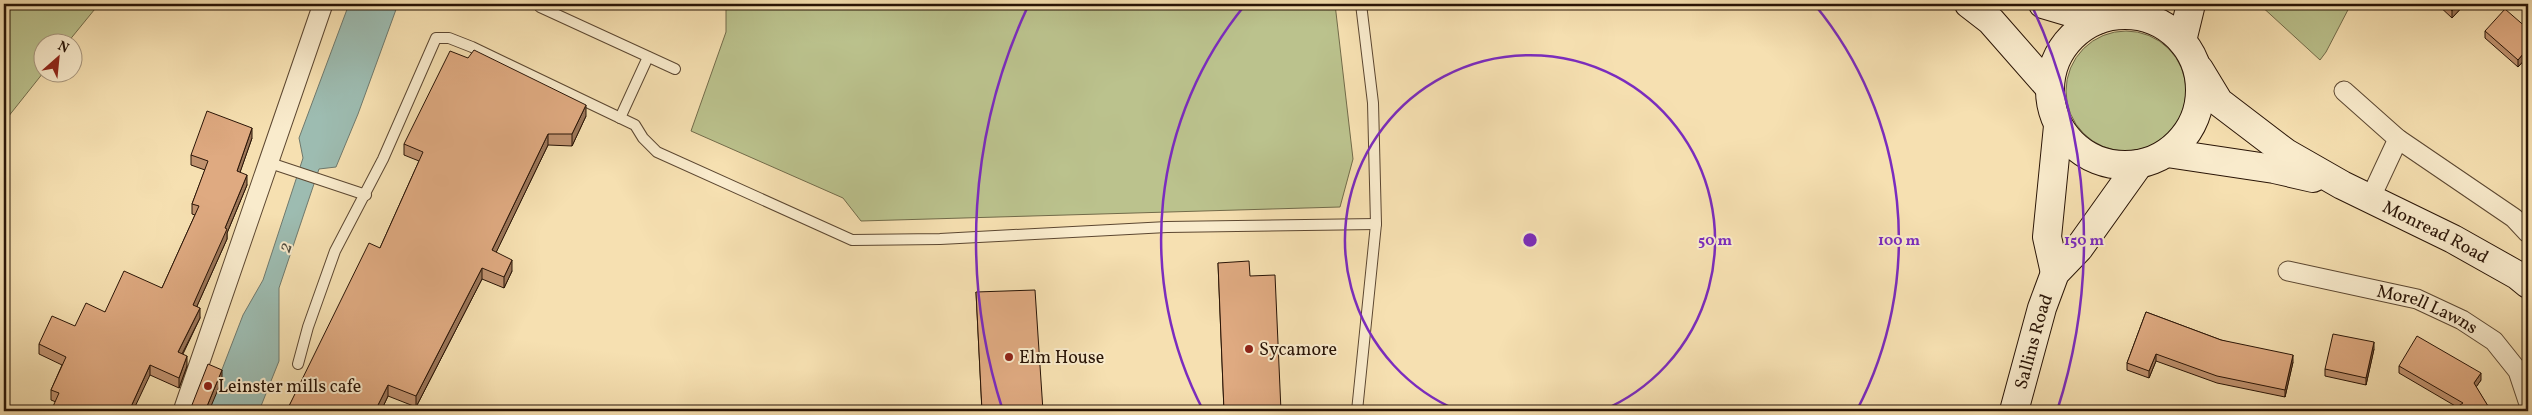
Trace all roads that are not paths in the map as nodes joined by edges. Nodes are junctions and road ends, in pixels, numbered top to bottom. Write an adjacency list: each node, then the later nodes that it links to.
1 (323, 4): 17 (street)
2 (1361, 4): 22 (lane)
3 (1969, 4): 11 (main road)
4 (2043, 4): 7 (main road)
5 (2191, 4): 8 (main road)
6 (540, 7): 9 (lane)
7 (2111, 13): 8 (main road); 11 (main road)
8 (2188, 50): 16 (main road); 19 (main road, Monread Road)
9 (648, 57): 10 (lane); 13 (lane)
10 (675, 69)
11 (2050, 87): 14 (main road)
12 (2344, 92): 15 (street)
13 (620, 118): 20 (lane); 22 (lane)
14 (2058, 126): 18 (main road); 25 (main road, Sallins Road)
15 (2398, 139): 21 (street); 23 (street)
16 (2167, 153): 18 (main road); 19 (main road, Monread Road)
17 (270, 163): 20 (lane); 29 (street)
18 (2140, 164): 25 (main road, Sallins Road)
19 (2342, 185): 21 (main road, Monread Road)
20 (366, 194): 27 (lane)
21 (2370, 199): 26 (main road, Monread Road)
22 (1376, 224): 30 (lane)
23 (2528, 233)
24 (2288, 271): 28 (street, Morell Lawns)
25 (2055, 273): 31 (main road, Sallins Road)
26 (2528, 284)
27 (298, 364)
28 (2528, 401)
29 (183, 411)
30 (1357, 411)
31 (2014, 411)

